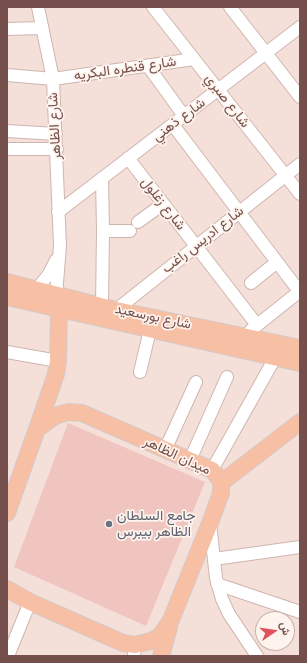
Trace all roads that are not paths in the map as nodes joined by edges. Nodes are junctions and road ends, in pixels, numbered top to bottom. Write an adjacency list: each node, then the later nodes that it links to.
1 (38, 7): 5 (street, شارع الظاهر)
2 (153, 7): 8 (street, شارع صبري)
3 (230, 7): 7 (street)
4 (300, 27): 7 (street, شارع ذهني)
5 (42, 28): 6 (street); 11 (street, شارع الظاهر)
6 (7, 30)
7 (266, 53): 12 (street, شارع ذهني); 13 (street)
8 (194, 59): 9 (street, شارع قنطره البكريه); 12 (street, شارع صبري)
9 (148, 66): 11 (street, شارع قنطره البكريه); 14 (street)
10 (7, 75): 11 (street, شارع قنطره البكريه)
11 (53, 78): 17 (street, شارع الظاهر)
12 (218, 90): 14 (street, شارع ذهني); 24 (street, شارع صبري)
13 (300, 97)
14 (184, 116): 15 (street, شارع ذهني)
15 (172, 124): 21 (street, شارع ذهني); 29 (street)
16 (7, 131): 17 (street)
17 (56, 134): 19 (street, شارع الظاهر)
18 (7, 149): 19 (street)
19 (57, 149): 28 (street, شارع الظاهر)
20 (7, 153): 22 (street)
21 (128, 158): 25 (street, شارع ذهني); 27 (street, شارع زغلول)
22 (7, 159)
23 (300, 164): 24 (street, شارع ادريس راغب)
24 (286, 176): 26 (street, شارع صبري); 29 (street, شارع ادريس راغب)
25 (102, 178): 28 (street, شارع ذهني); 30 (street)
26 (300, 194)
27 (163, 204): 30 (street); 32 (street, شارع زغلول)
28 (58, 212): 31 (street, شارع الظاهر)
29 (239, 212): 32 (street, شارع ادريس راغب); 33 (street)
30 (103, 231): 40 (street)
31 (60, 246): 36 (street, شارع الظاهر); 39 (street, شارع الظاهر)
32 (196, 246): 40 (street, شارع ادريس راغب); 41 (street, شارع زغلول)
33 (277, 262): 35 (street); 37 (street)
34 (7, 282): 36 (main road, شارع بورسعيد)
35 (251, 283)
36 (36, 289): 39 (main road, شارع بورسعيد)
37 (300, 291): 41 (street)
38 (7, 297): 39 (main road, شارع بورسعيد)
39 (58, 302): 40 (main road, شارع بورسعيد); 47 (main road, شارع الظاهر)
40 (107, 314): 42 (main road, شارع بورسعيد); 43 (main road, شارع بورسعيد)
41 (257, 325): 43 (street)
42 (150, 330): 46 (main road, شارع بورسعيد); 49 (street)
43 (243, 336): 44 (main road, شارع بورسعيد)
44 (300, 348)
45 (7, 352): 47 (street)
46 (274, 358): 48 (main road, شارع بورسعيد); 56 (street)
47 (58, 361): 53 (main road, شارع الظاهر)
48 (300, 363)
49 (140, 372)
50 (227, 377): 55 (street)
51 (196, 382): 54 (street)
52 (300, 422): 56 (main road)
53 (37, 429): 54 (main road, ميدان الظاهر); 57 (main road)
54 (165, 450): 55 (main road, ميدان الظاهر)
55 (190, 460): 56 (main road, ميدان الظاهر)
56 (217, 476): 59 (main road, ميدان الظاهر)
57 (10, 493): 58 (main road)
58 (7, 513)
59 (210, 523): 61 (street); 66 (main road, ميدان الظاهر)
60 (300, 547): 61 (street)
61 (214, 559): 62 (street)
62 (217, 584): 65 (street); 70 (street)
63 (7, 589): 64 (main road, ميدان الظاهر)
64 (30, 602): 67 (main road, ميدان الظاهر); 68 (street)
65 (300, 612)
66 (171, 620): 67 (main road, ميدان الظاهر); 69 (main road)
67 (135, 650)
68 (8, 656)
69 (160, 656)
70 (257, 656)

